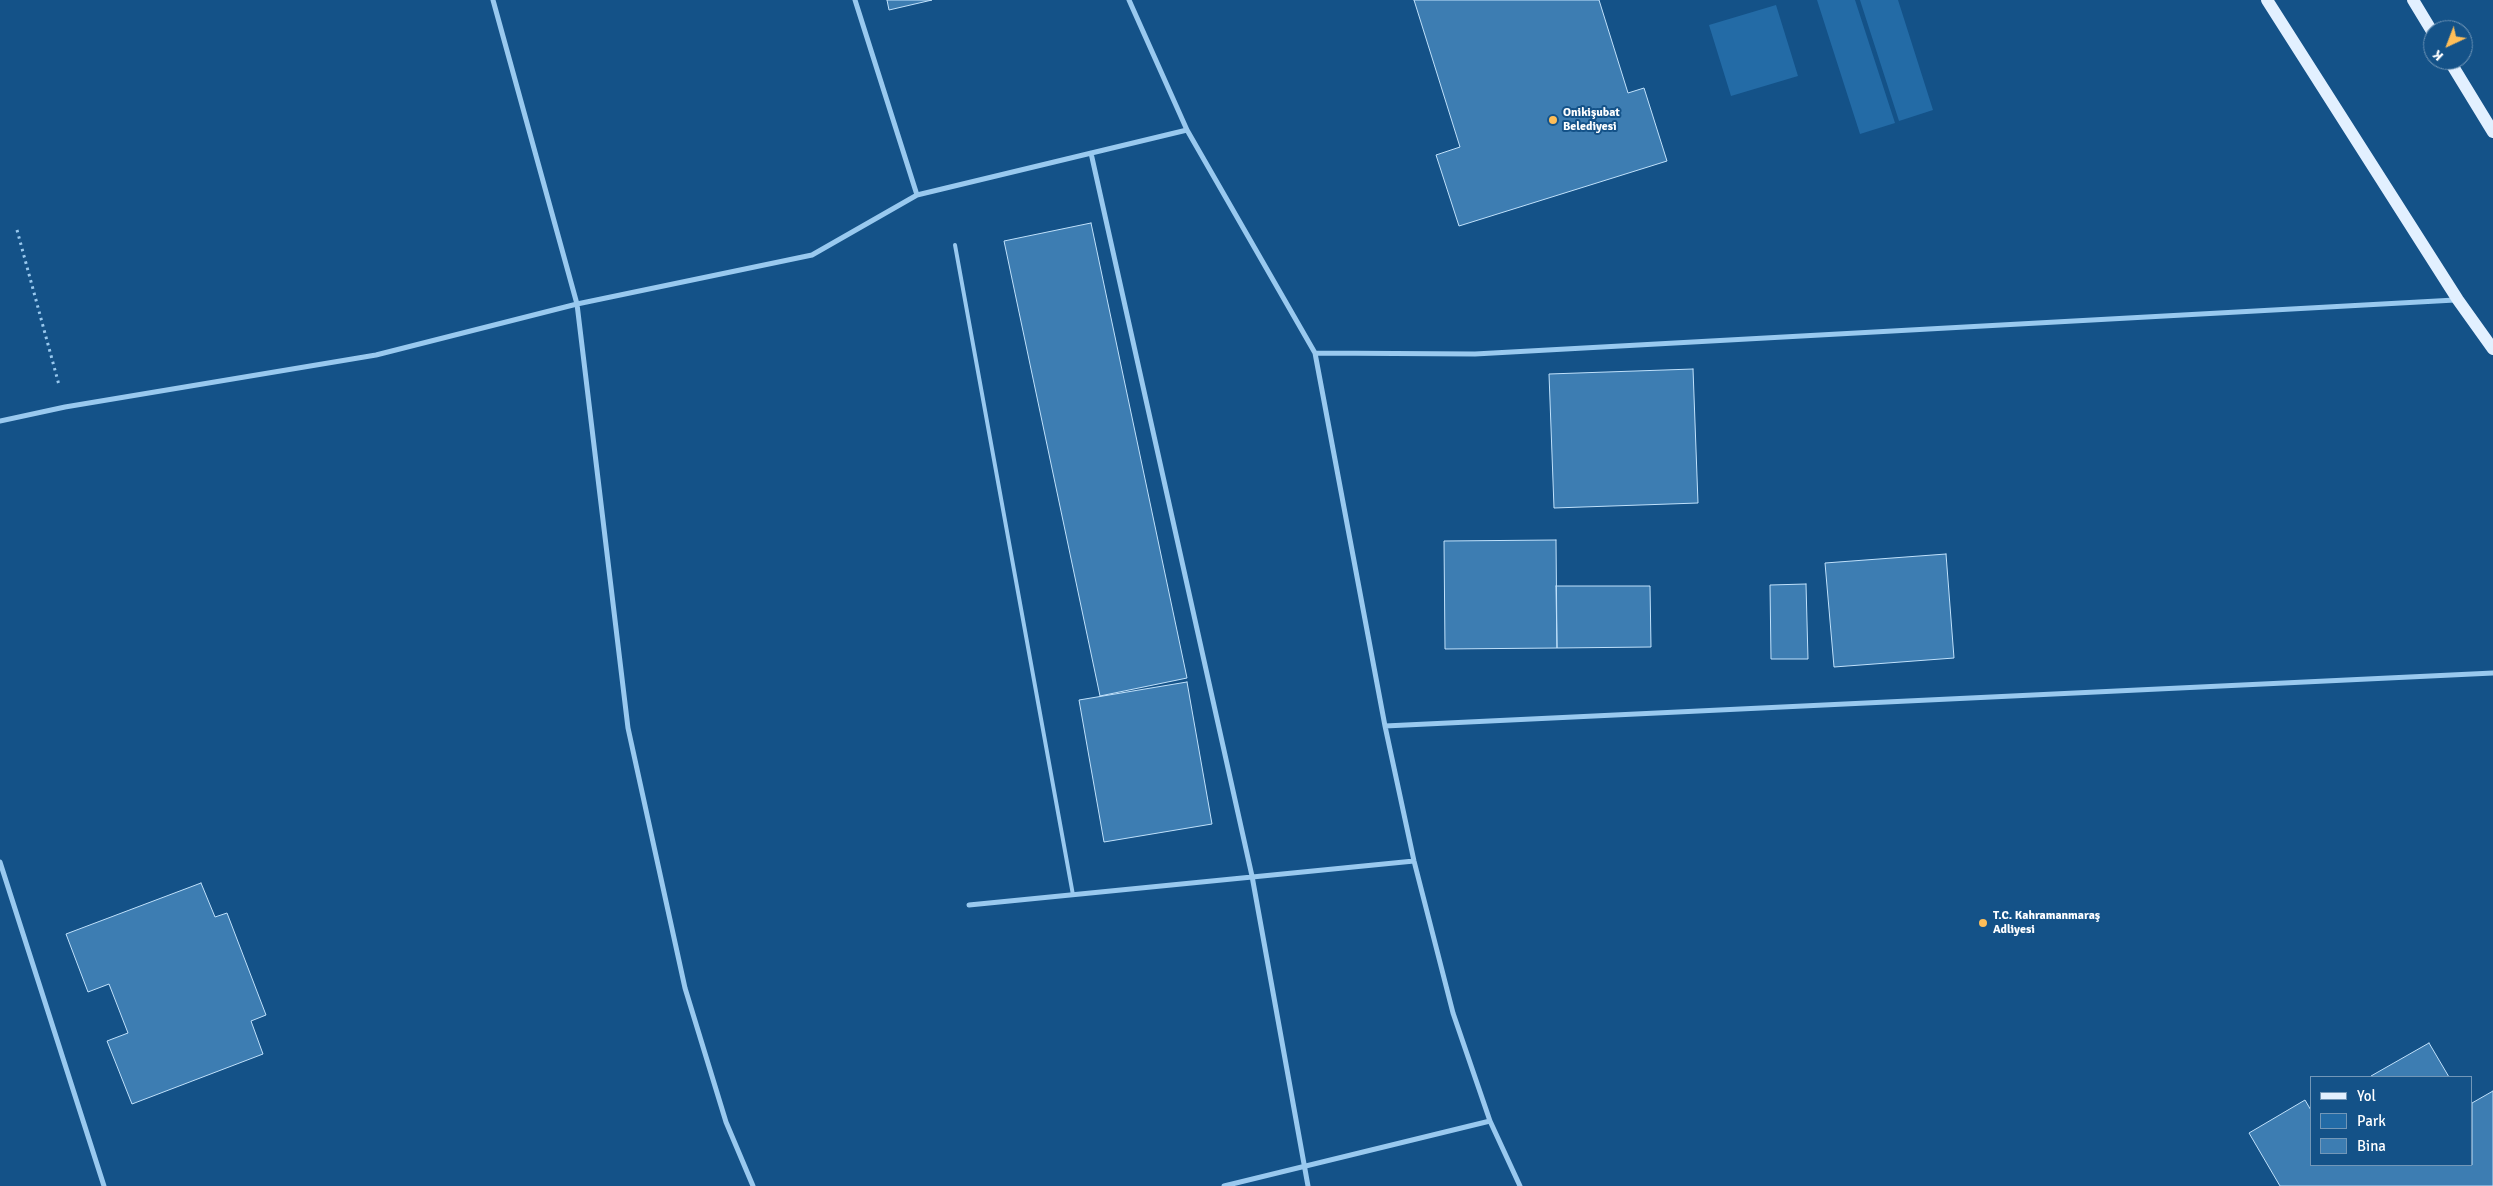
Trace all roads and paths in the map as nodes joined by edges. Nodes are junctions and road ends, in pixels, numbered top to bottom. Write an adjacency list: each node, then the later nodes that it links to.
1 (493, 0): 15 (street)
2 (855, 0): 11 (street)
3 (1129, 0): 8 (street)
4 (2267, 0): 14 (main road)
5 (2413, 0): 6 (main road)
6 (2425, 20)
7 (2455, 70): 9 (main road)
8 (1187, 130): 10 (street); 17 (street)
9 (2493, 132)
10 (1091, 152): 11 (street); 24 (street)
11 (917, 195): 15 (street)
12 (17, 230): 18 (path)
13 (955, 244): 25 (lane)
14 (2458, 300): 16 (main road); 17 (street)
15 (577, 304): 18 (street); 30 (street)
16 (2493, 349)
17 (1315, 353): 21 (street)
18 (65, 407): 19 (street)
19 (0, 421)
20 (2493, 673): 21 (street)
21 (1385, 726): 22 (street)
22 (1414, 860): 24 (street); 27 (street)
23 (0, 862): 29 (street)
24 (1252, 876): 25 (street); 28 (street)
25 (1073, 895): 26 (street)
26 (969, 905)
27 (1490, 1121): 28 (street); 33 (street)
28 (1304, 1166): 31 (street); 32 (street)
29 (104, 1186)
30 (753, 1186)
31 (1224, 1186)
32 (1308, 1186)
33 (1520, 1186)

